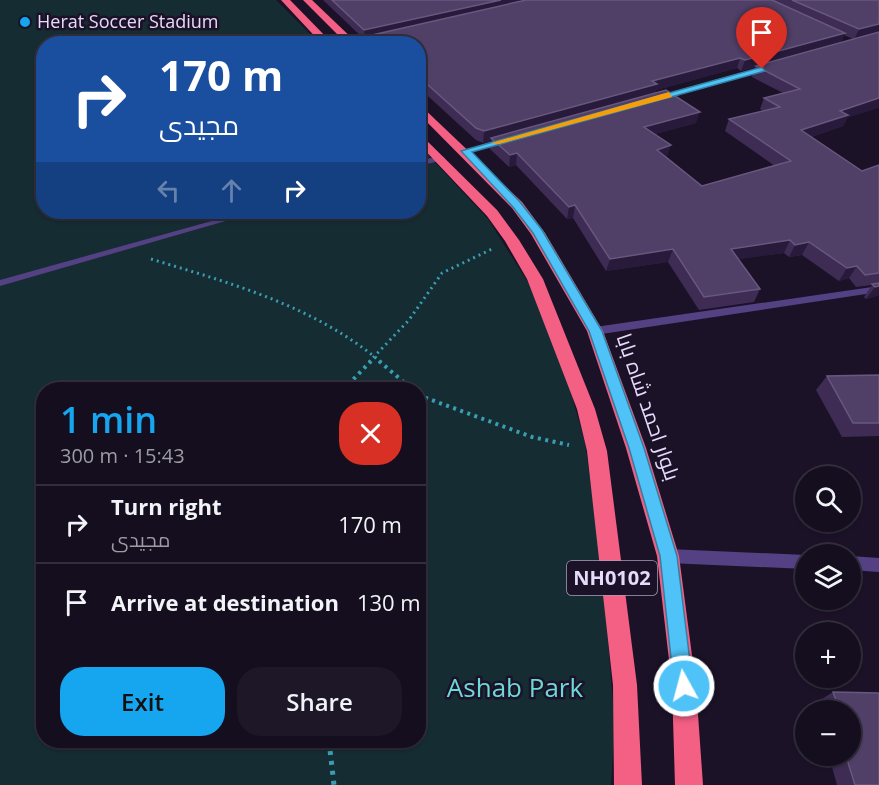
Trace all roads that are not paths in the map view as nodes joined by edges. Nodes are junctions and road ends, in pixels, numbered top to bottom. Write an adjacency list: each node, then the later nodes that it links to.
1 (285, 0): 3 (highway)
2 (310, 0): 4 (highway)
3 (320, 36)
4 (345, 36)
5 (774, 66): 6 (street)
6 (648, 100)
7 (426, 114): 10 (highway, بلوار احمد شاه بابا / NH0102)
8 (512, 138): 10 (street)
9 (426, 143): 11 (highway, NH0102)
10 (466, 151): 16 (highway, بلوار احمد شاه بابا / NH0102)
11 (441, 158): 12 (street); 21 (highway, NH0102)
12 (426, 162)
13 (227, 219): 14 (street)
14 (0, 283)
15 (879, 289): 16 (street)
16 (595, 331): 17 (highway, بلوار احمد شاه بابا / NH0102)
17 (668, 556): 18 (street); 22 (highway, بلوار احمد شاه بابا / NH0102)
18 (795, 562)
19 (861, 564): 20 (street)
20 (879, 565)
21 (628, 785)
22 (689, 785)

